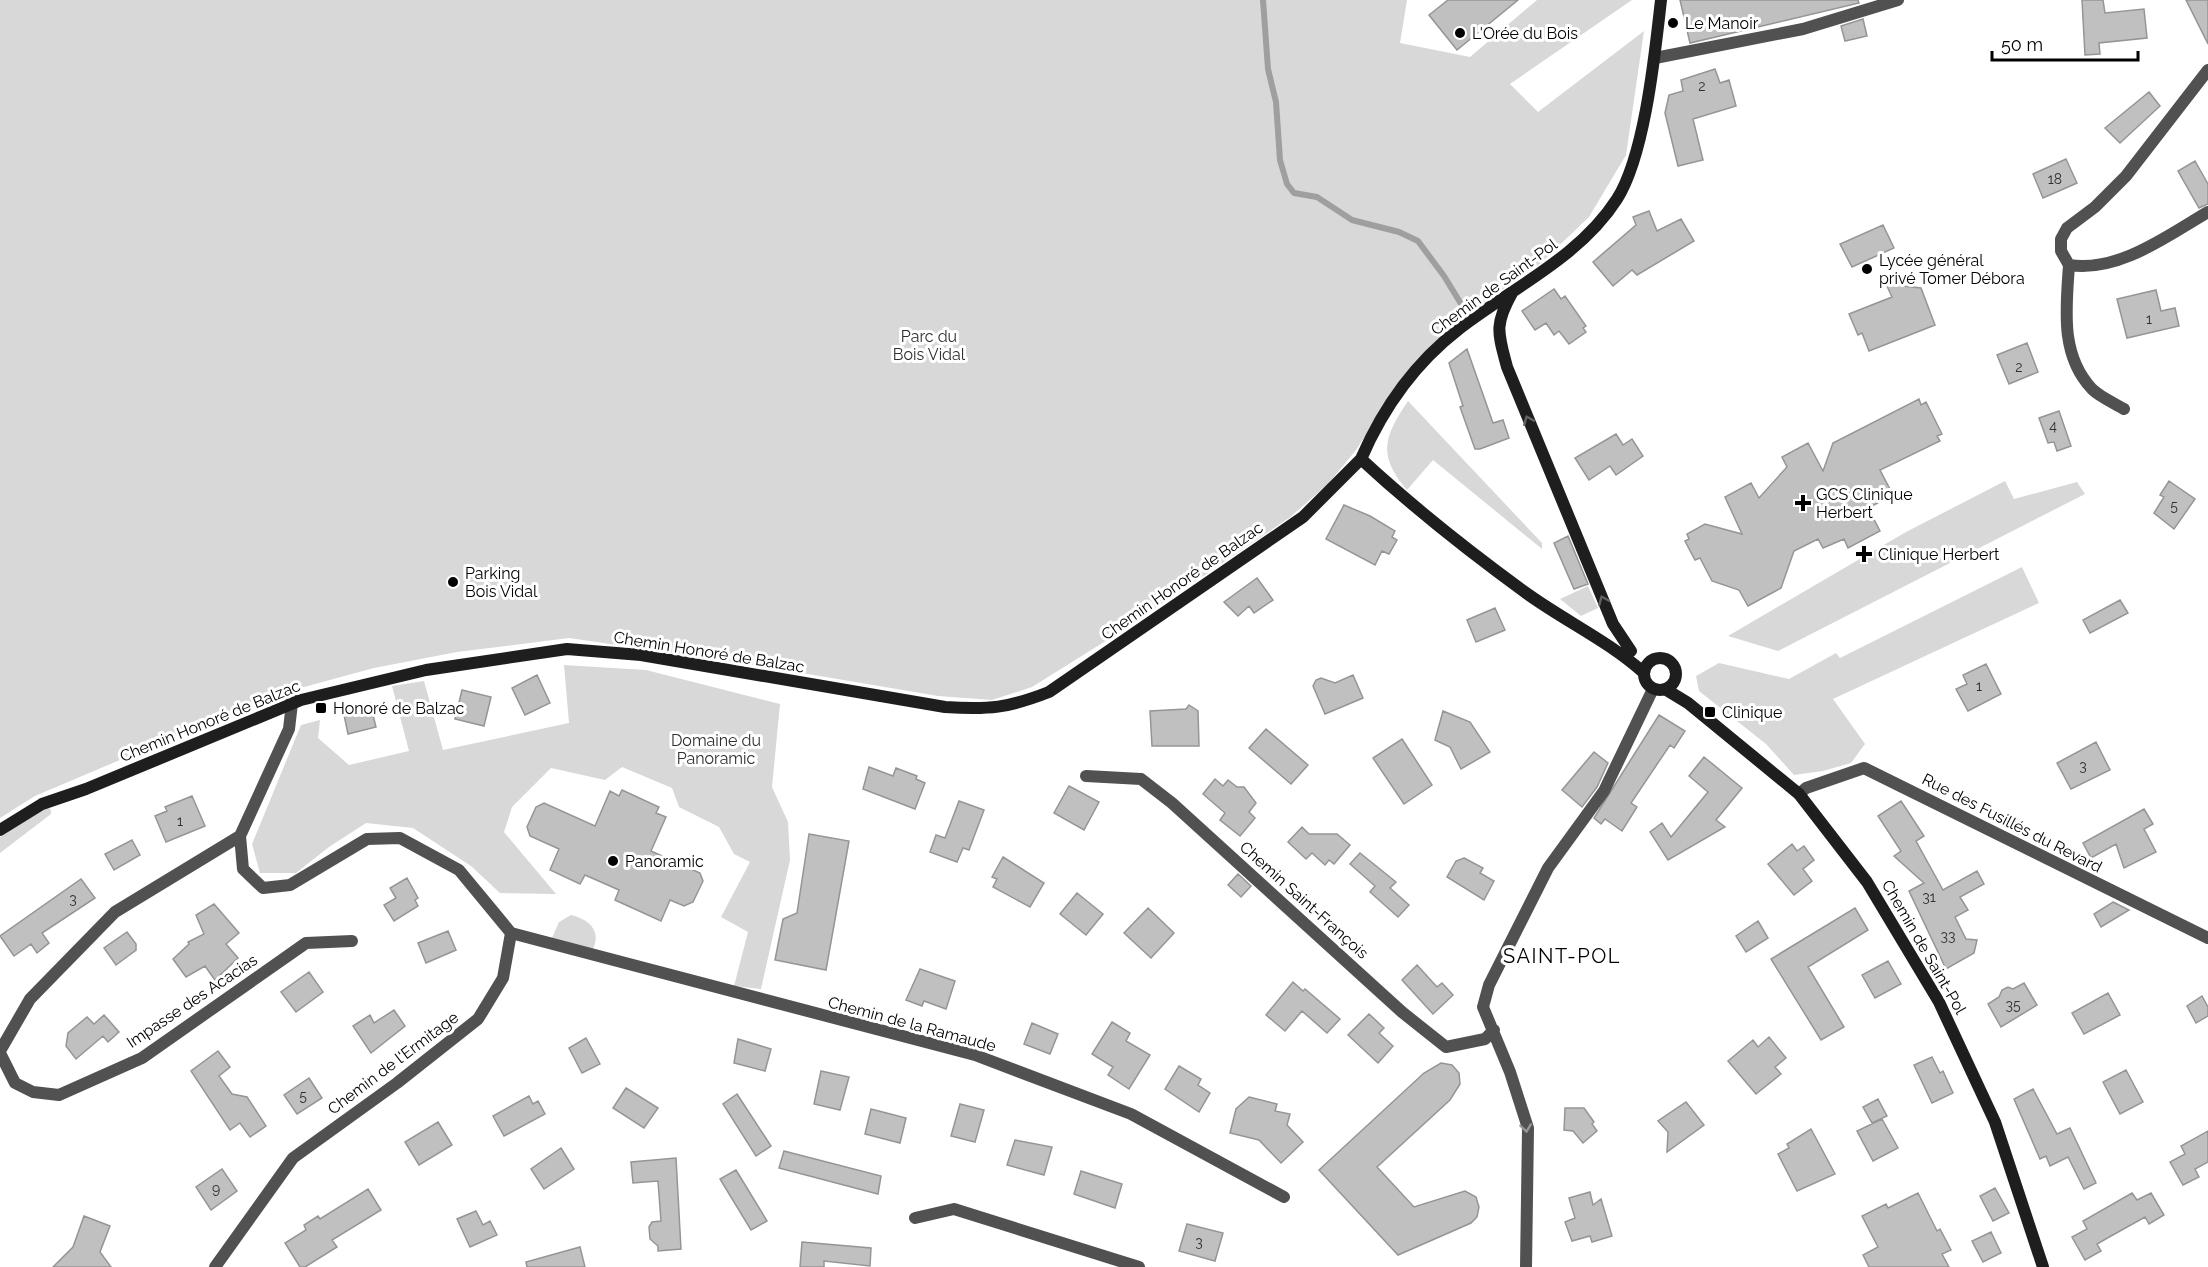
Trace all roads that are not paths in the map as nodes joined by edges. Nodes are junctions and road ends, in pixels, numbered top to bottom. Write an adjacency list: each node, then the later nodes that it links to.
1 (1661, 0): 3 (main road, Chemin de Saint-Pol)
2 (1898, 0): 3 (street)
3 (1655, 58): 7 (main road, Chemin de Saint-Pol)
4 (2208, 70): 6 (street)
5 (2208, 212): 6 (street)
6 (2069, 266): 8 (street)
7 (1514, 290): 9 (main road, Chemin de Saint-Pol); 10 (main road, one-way to 7)
8 (2124, 409)
9 (1361, 459): 10 (main road); 13 (main road, Chemin Honoré de Balzac)
10 (1629, 655): 11 (main road)
11 (1646, 667): 12 (main road); 12 (main road)
12 (1666, 686): 15 (main road, Chemin de Saint-Pol); 21 (street)
13 (288, 700): 16 (main road, Chemin Honoré de Balzac); 17 (street)
14 (1086, 776): 21 (street, Chemin Saint-François)
15 (1799, 794): 19 (street, Rue des Fusillés du Revard); 28 (main road, Chemin de Saint-Pol)
16 (0, 830)
17 (240, 836): 18 (street); 22 (street, Impasse des Acacias)
18 (511, 933): 23 (street, Chemin de la Ramaude); 25 (street, Chemin de l'Ermitage)
19 (2208, 938)
20 (352, 941): 22 (street, Impasse des Acacias)
21 (1494, 1030): 27 (street, one-way to 27)
22 (0, 1052)
23 (1284, 1197)
24 (915, 1218): 26 (street)
25 (215, 1267)
26 (1139, 1267)
27 (1526, 1267)
28 (2043, 1267)

